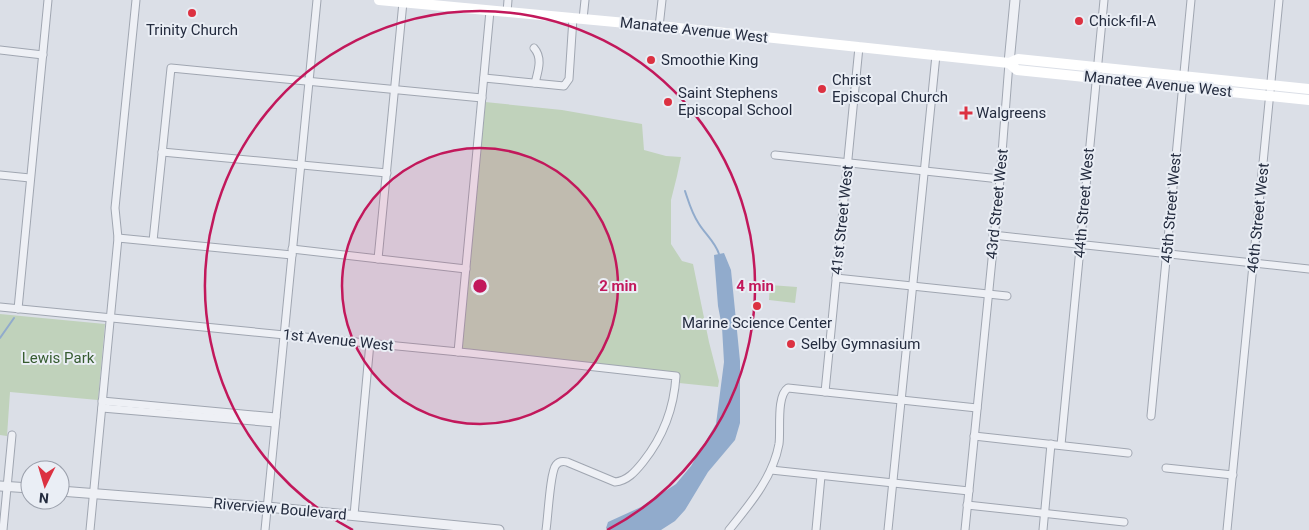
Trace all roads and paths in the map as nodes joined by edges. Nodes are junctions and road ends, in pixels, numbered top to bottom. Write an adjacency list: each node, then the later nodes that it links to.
1 (48, 0): 21 (street)
2 (136, 0): 46 (street)
3 (317, 0): 27 (street)
4 (379, 0): 12 (main road, Manatee Avenue West)
5 (508, 0): 15 (street)
6 (585, 0): 16 (street)
7 (662, 0): 17 (street)
8 (1015, 0): 23 (street, 43rd Street West)
9 (1104, 0): 24 (street, 44th Street West)
10 (1191, 0): 25 (street, 45th Street West)
11 (1279, 0): 29 (street, 46th Street West)
12 (403, 2): 13 (main road, Manatee Avenue West); 31 (street)
13 (430, 2): 14 (main road, Manatee Avenue West)
14 (490, 11): 15 (main road, Manatee Avenue West); 26 (street)
15 (507, 12): 16 (main road, Manatee Avenue West)
16 (578, 19): 17 (main road, Manatee Avenue West); 28 (street)
17 (660, 26): 18 (main road, Manatee Avenue West)
18 (858, 47): 22 (main road, Manatee Avenue West); 38 (street, 41st Street West)
19 (534, 48): 28 (street)
20 (0, 50): 21 (street)
21 (43, 55): 43 (street)
22 (936, 55): 23 (main road, Manatee Avenue West); 40 (street)
23 (1009, 62): 24 (main road, Manatee Avenue West); 44 (street, 43rd Street West)
24 (1097, 72): 25 (main road, Manatee Avenue West); 30 (main road, Manatee Avenue West); 48 (street, 44th Street West)
25 (1184, 76): 29 (main road, Manatee Avenue West); 30 (street, 45th Street West)
26 (484, 78): 28 (street); 34 (street)
27 (308, 80): 31 (street); 36 (street); 39 (street)
28 (536, 83)
29 (1271, 85): 32 (main road, Manatee Avenue West); 33 (street, 46th Street West)
30 (1183, 87): 33 (main road, Manatee Avenue West); 50 (street, 45th Street West)
31 (396, 89): 34 (street); 41 (street)
32 (1309, 89)
33 (1270, 96): 35 (main road, Manatee Avenue West); 52 (street, 46th Street West)
34 (482, 98): 53 (street)
35 (1309, 100)
36 (162, 152): 39 (street); 47 (street)
37 (775, 155): 38 (street)
38 (847, 163): 40 (street); 55 (street, 41st Street West)
39 (300, 165): 41 (street); 49 (street)
40 (924, 170): 44 (street); 56 (street)
41 (387, 174): 51 (street)
42 (0, 175): 43 (street)
43 (30, 178): 60 (street)
44 (1000, 179): 45 (street, 43rd Street West)
45 (994, 236): 48 (street); 57 (street, 43rd Street West)
46 (118, 238): 47 (street); 61 (street)
47 (153, 242): 49 (street)
48 (1080, 245): 50 (street); 74 (street, 44th Street West)
49 (292, 252): 51 (street); 62 (street)
50 (1167, 254): 52 (street); 69 (street, 45th Street West)
51 (378, 259): 53 (street)
52 (1254, 262): 54 (street); 78 (street, 46th Street West)
53 (466, 269): 64 (street)
54 (1309, 269)
55 (836, 278): 56 (street); 65 (street, 41st Street West)
56 (912, 286): 57 (street); 66 (street)
57 (988, 294): 58 (street); 68 (street, 43rd Street West)
58 (1007, 296)
59 (0, 307): 60 (street, 1st Avenue West)
60 (18, 309): 61 (street, 1st Avenue West)
61 (110, 319): 62 (street, 1st Avenue West); 67 (street)
62 (284, 335): 63 (street, 1st Avenue West); 70 (street)
63 (370, 344): 64 (street, 1st Avenue West); 89 (street)
64 (458, 352): 95 (street, 1st Avenue West)
65 (825, 392): 66 (street); 77 (street)
66 (901, 400): 68 (street); 80 (street)
67 (102, 404): 70 (street); 85 (street)
68 (977, 408): 72 (street, 43rd Street West)
69 (1151, 416)
70 (276, 420): 87 (street)
71 (12, 435): 81 (street)
72 (974, 436): 73 (street); 83 (street, 43rd Street West)
73 (1051, 444): 74 (street); 88 (street)
74 (1061, 445): 75 (street)
75 (1128, 453)
76 (1166, 468): 78 (street)
77 (771, 470): 79 (street); 96 (street)
78 (1233, 475): 101 (street, 46th Street West)
79 (821, 476): 80 (street); 97 (street)
80 (893, 484): 83 (street); 98 (street)
81 (4, 486): 82 (street); 91 (street)
82 (20, 487)
83 (968, 491): 86 (street, 43rd Street West)
84 (70, 492): 85 (street, Riverview Boulevard)
85 (94, 493): 87 (street, Riverview Boulevard); 92 (street)
86 (967, 505): 88 (street); 99 (street, 43rd Street West)
87 (267, 507): 89 (street, Riverview Boulevard); 93 (street)
88 (1045, 513): 90 (street); 100 (street)
89 (354, 515): 94 (street, Riverview Boulevard)
90 (1124, 522)
91 (3, 530)
92 (90, 530)
93 (265, 530)
94 (499, 530)
95 (546, 530)
96 (730, 530)
97 (816, 530)
98 (888, 530)
99 (965, 530)
100 (1043, 530)
101 (1228, 530)

